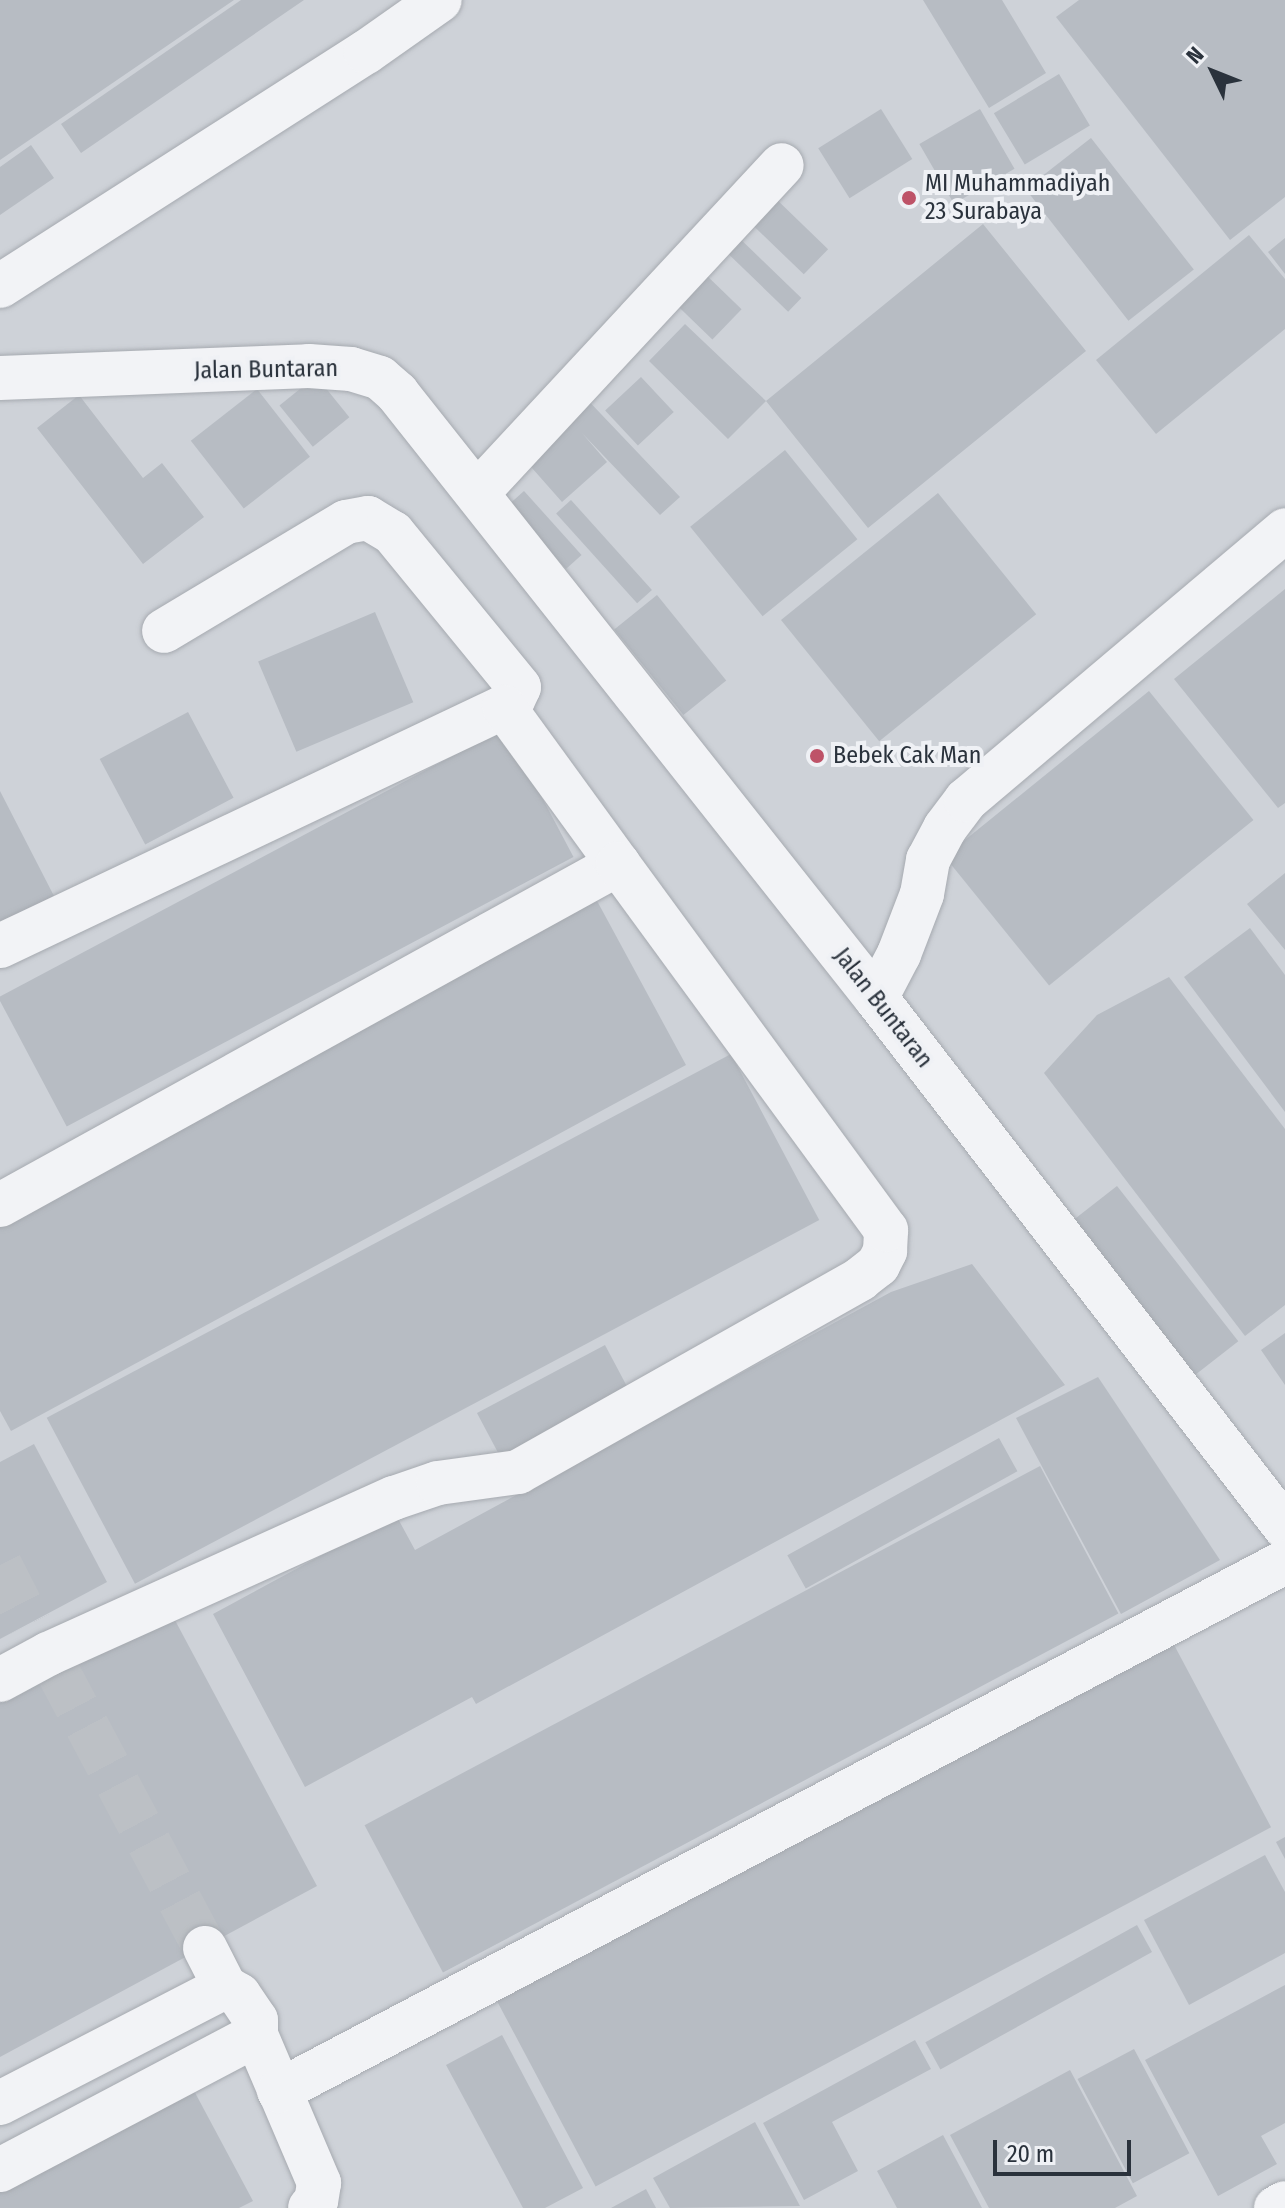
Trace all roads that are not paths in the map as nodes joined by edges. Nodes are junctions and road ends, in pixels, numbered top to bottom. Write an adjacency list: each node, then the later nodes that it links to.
1 (440, 0): 3 (street)
2 (782, 165): 5 (street)
3 (0, 286)
4 (0, 378): 5 (street, Jalan Buntaran)
5 (478, 492): 11 (street, Jalan Buntaran)
6 (1285, 530): 11 (street)
7 (164, 631): 8 (street)
8 (504, 707): 9 (street); 10 (street)
9 (618, 864): 12 (street); 15 (street)
10 (0, 946)
11 (876, 998): 13 (street, Jalan Buntaran)
12 (0, 1205)
13 (1285, 1527)
14 (1285, 1562): 19 (street)
15 (0, 1680)
16 (205, 1948): 17 (street)
17 (225, 1987): 18 (street); 20 (street)
18 (256, 2035): 19 (street); 21 (street)
19 (279, 2091): 23 (street)
20 (0, 2103)
21 (0, 2170)
22 (1285, 2203): 24 (street)
23 (310, 2208)
24 (1276, 2208)

